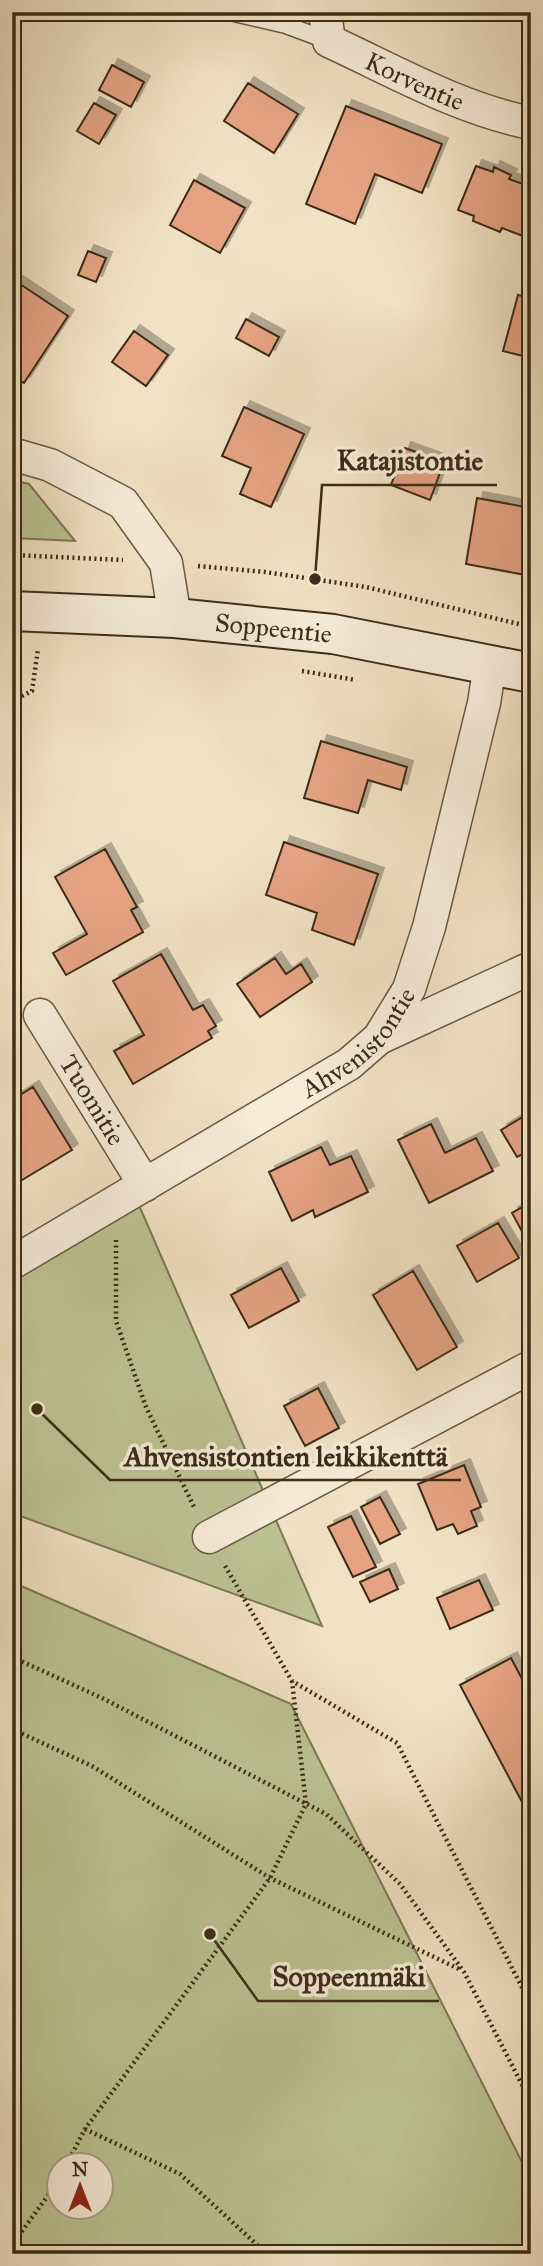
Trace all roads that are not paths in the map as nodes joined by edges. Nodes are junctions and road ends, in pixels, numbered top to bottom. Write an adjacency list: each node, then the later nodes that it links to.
1 (230, 12): 2 (lane)
2 (327, 26): 3 (street, Korventie)
3 (531, 123)
4 (12, 454): 6 (street)
5 (12, 611): 6 (main road, Soppeentie)
6 (175, 618): 7 (main road, Soppeentie)
7 (490, 664): 8 (main road, Soppeentie); 11 (street, Ahvenistontie)
8 (531, 673)
9 (531, 968): 11 (street)
10 (40, 1015): 12 (street, Tuomitie)
11 (379, 1038): 12 (street, Ahvenistontie)
12 (145, 1185): 13 (street, Ahvenistontie)
13 (12, 1263)
14 (531, 1367): 15 (street)
15 (209, 1537)

